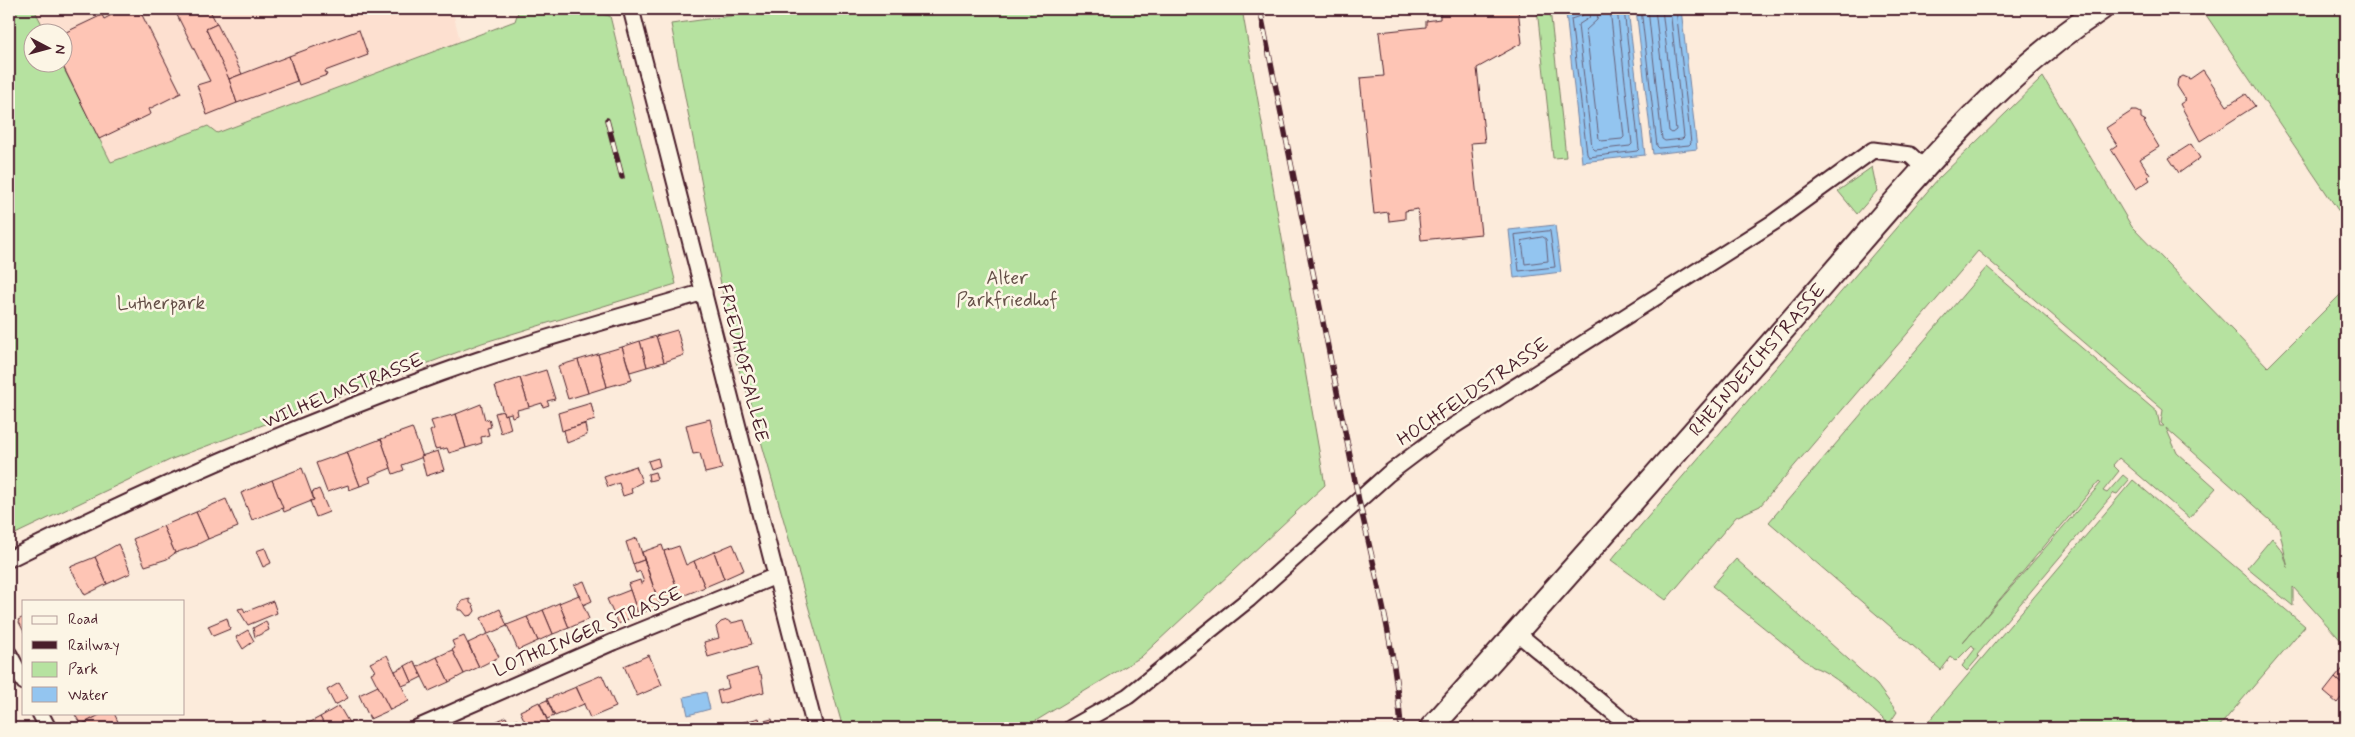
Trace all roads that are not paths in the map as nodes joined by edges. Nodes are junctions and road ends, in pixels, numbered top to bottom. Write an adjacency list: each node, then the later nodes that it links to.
1 (631, 9): 4 (street, FRIEDHOFSALLEE)
2 (2101, 9): 3 (main road, RHEINDEICHSTRASSE)
3 (1925, 169): 7 (main road, RHEINDEICHSTRASSE); 14 (street, HOCHFELDSTRASSE)
4 (704, 292): 5 (street, WILHELMSTRASSE); 6 (street, FRIEDHOFSALLEE)
5 (9, 559)
6 (776, 576): 12 (street, LOTHRINGER STRASSE); 13 (street, FRIEDHOFSALLEE)
7 (1517, 633): 15 (main road, RHEINDEICHSTRASSE); 16 (street)
8 (9, 654): 9 (street)
9 (22, 678)
10 (41, 714): 11 (street)
11 (48, 728)
12 (417, 728)
13 (815, 728)
14 (1071, 728)
15 (1432, 728)
16 (1632, 728)

